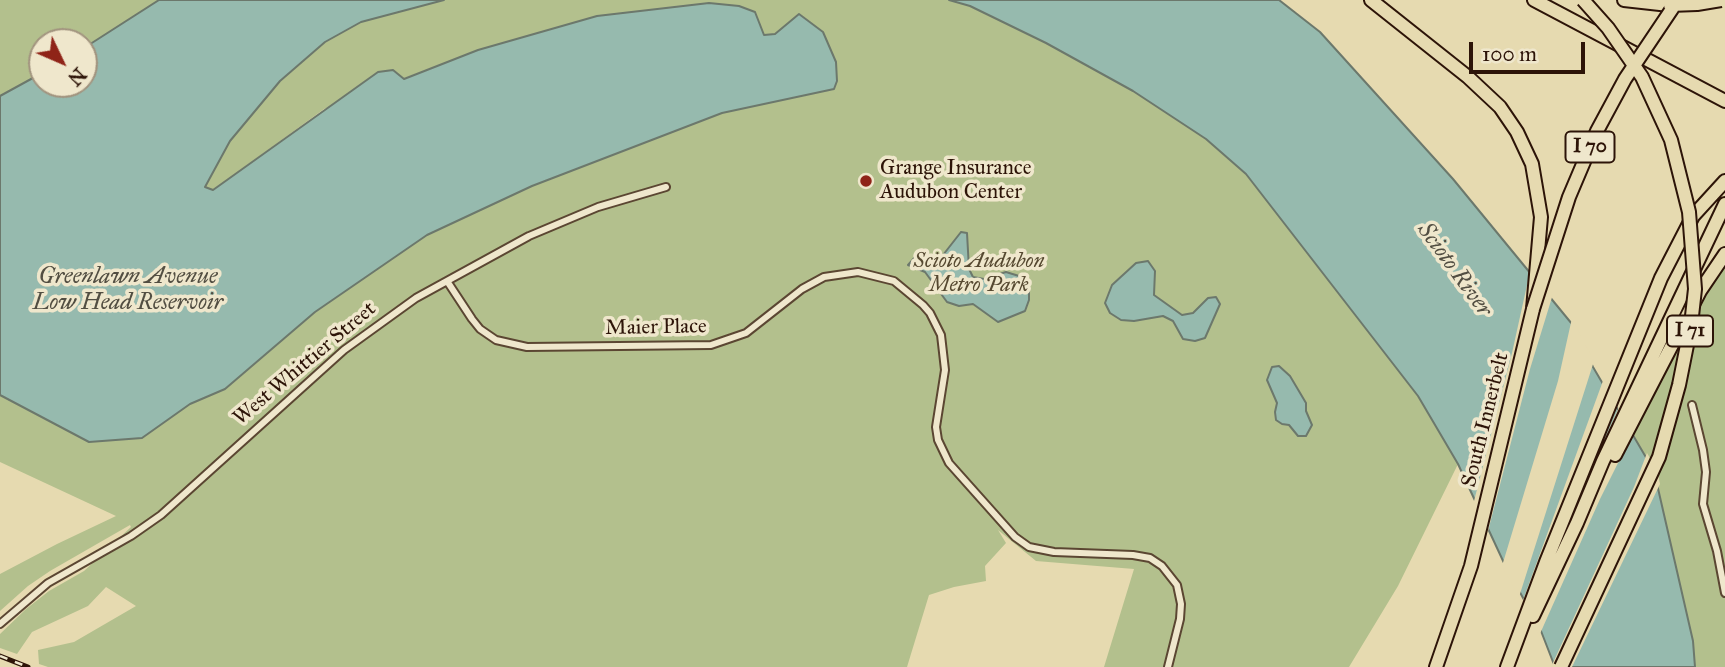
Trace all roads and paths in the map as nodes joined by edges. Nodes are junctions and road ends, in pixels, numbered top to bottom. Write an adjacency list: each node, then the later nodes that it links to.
1 (1371, 0): 15 (highway, bridge)
2 (1534, 0): 9 (highway)
3 (1583, 0): 23 (highway, I 71, bridge)
4 (1624, 0): 7 (highway)
5 (1714, 0): 8 (highway)
6 (1721, 0): 7 (highway, bridge)
7 (1674, 3): 15 (highway, South Innerbelt / I 70, bridge)
8 (1725, 5)
9 (1725, 101)
10 (1725, 181): 22 (highway)
11 (666, 187): 14 (street, West Whittier Street)
12 (1725, 204): 17 (highway)
13 (1725, 254): 17 (highway)
14 (447, 281): 19 (street, West Whittier Street); 20 (street, Maier Place)
15 (1533, 309): 21 (highway, South Innerbelt / I 70)
16 (1692, 405): 18 (street)
17 (1595, 484): 22 (highway)
18 (1725, 593)
19 (0, 624)
20 (1168, 667)
21 (1436, 667)
22 (1508, 667)
23 (1561, 667)

